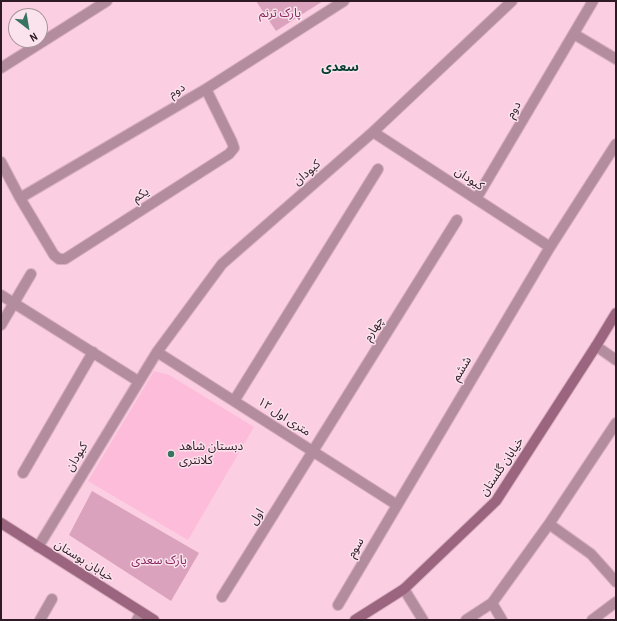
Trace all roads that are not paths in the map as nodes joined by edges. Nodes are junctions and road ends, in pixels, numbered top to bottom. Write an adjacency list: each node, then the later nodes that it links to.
1 (107, 1): 7 (street)
2 (344, 1): 8 (street, دوم)
3 (512, 1): 9 (street, کبودان)
4 (593, 1): 5 (street, دوم)
5 (574, 34): 6 (street); 14 (street, دوم)
6 (616, 59)
7 (1, 68)
8 (206, 89): 13 (street, دوم); 13 (street, یکم)
9 (373, 132): 14 (street, کیودان); 24 (street, کبودان)
10 (616, 144): 16 (street)
11 (1, 162): 13 (street)
12 (378, 169): 27 (street)
13 (20, 198)
14 (476, 199): 16 (street, کیودان)
15 (457, 220): 29 (street, چهارم)
16 (550, 247): 31 (street, ششم)
17 (31, 274): 19 (street)
18 (1, 295): 19 (street)
19 (14, 303): 21 (street); 23 (street)
20 (616, 313): 22 (street, خیابان گلستان)
21 (1, 324)
22 (596, 346): 25 (street); 36 (street, خیابان گلستان)
23 (93, 352): 26 (street); 30 (street)
24 (157, 352): 26 (street, کبودان); 27 (street, ۱۲ متری اول)
25 (616, 360)
26 (138, 381): 34 (street, کبودان)
27 (234, 401): 29 (street, ۱۲ متری اول)
28 (616, 423): 33 (street)
29 (313, 451): 31 (street, ۱۲ متری اول); 37 (street, اول)
30 (24, 473)
31 (397, 505): 41 (street, سوم)
32 (1, 523): 34 (street, خیابان بوستان)
33 (549, 524): 35 (street); 40 (street)
34 (38, 547): 42 (street, خیابان بوستان)
35 (616, 582)
36 (404, 589): 45 (street, خیابان گلستان); 46 (street)
37 (222, 597)
38 (52, 599): 43 (street)
39 (616, 602): 49 (street)
40 (492, 603): 47 (street); 48 (street)
41 (338, 605)
42 (139, 616): 44 (street, خیابان بوستان)
43 (40, 620)
44 (154, 620)
45 (355, 620)
46 (423, 620)
47 (466, 620)
48 (502, 620)
49 (592, 620)

